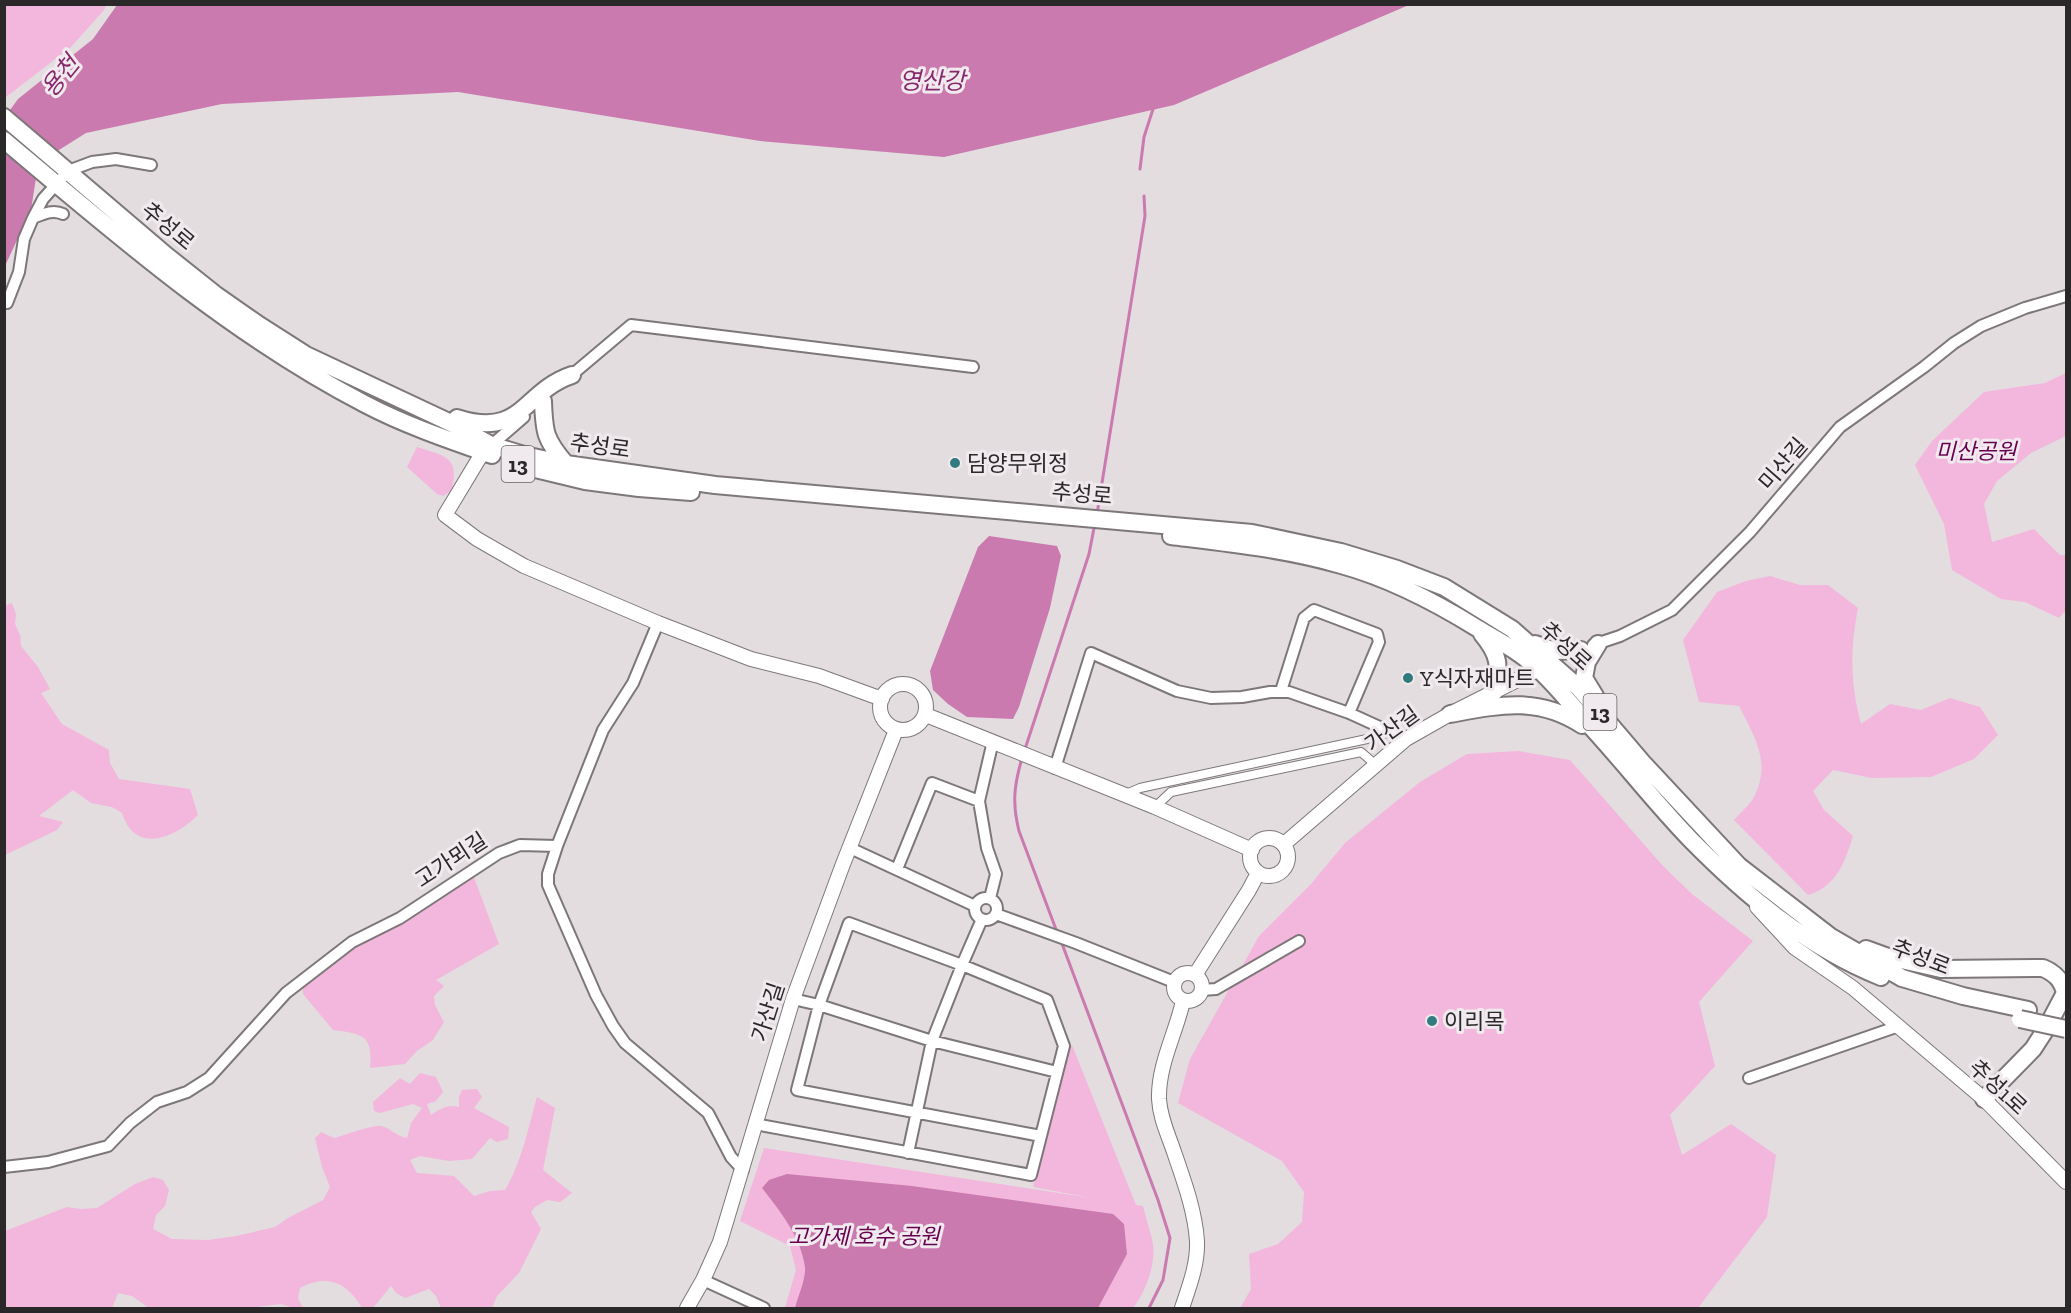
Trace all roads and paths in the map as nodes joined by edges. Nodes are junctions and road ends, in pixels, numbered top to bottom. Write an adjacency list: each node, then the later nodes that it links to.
1 (4, 117): 4 (main road, 추성로 / 13)
2 (4, 140): 5 (main road, 추성로 / 13)
3 (151, 165): 4 (street)
4 (68, 171): 5 (street); 11 (main road, 추성로 / 13)
5 (57, 184): 7 (street); 14 (main road, 추성로 / 13)
6 (63, 214): 7 (street)
7 (33, 218): 9 (street)
8 (2067, 296): 21 (street, 미산길)
9 (8, 303)
10 (973, 367): 12 (street)
11 (336, 371): 12 (main road); 14 (main road, 추성로 / 13)
12 (572, 375): 13 (street)
13 (543, 401): 14 (street); 15 (main road)
14 (487, 448): 15 (main road, 추성로 / 13); 16 (main road, 추성로 / 13); 18 (street)
15 (566, 464): 16 (main road, 추성로 / 13)
16 (1076, 522): 17 (main road, 추성로 / 13)
17 (1117, 525): 19 (main road, 추성로 / 13); 20 (main road, 추성로 / 13)
18 (658, 623): 26 (street); 42 (street)
19 (1475, 627): 23 (main road, 추성로 / 13); 25 (main road)
20 (1526, 640): 22 (main road); 23 (main road, 추성로 / 13)
21 (1598, 644): 22 (street, 미산길); 30 (main road)
22 (1581, 650): 23 (street, 미산길)
23 (1544, 665): 25 (street, 가산길); 30 (main road, 추성로 / 13); 33 (main road, 추성로 / 13)
24 (1281, 691): 27 (street); 27 (street); 37 (street)
25 (1494, 692): 29 (street, 가산길)
26 (882, 699): 28 (street); 31 (street)
27 (1349, 713): 32 (street)
28 (926, 714): 31 (street); 35 (street)
29 (1450, 714): 33 (main road); 34 (street, 가산길)
30 (1607, 721): 52 (main road, 추성로 / 13)
31 (897, 730): 43 (street, 가산길)
32 (1390, 732): 34 (street); 38 (street)
33 (1601, 737): 47 (main road, 추성로 / 13)
34 (1406, 739): 36 (street, 가산길)
35 (993, 741): 37 (street); 39 (street)
36 (1376, 765): 40 (street); 41 (street, 가산길)
37 (1055, 768): 38 (street)
38 (1124, 795): 40 (street)
39 (979, 801): 45 (street); 48 (street)
40 (1155, 807): 44 (street)
41 (1284, 844): 44 (street); 46 (street)
42 (557, 846): 73 (street, 고가뫼길); 74 (street)
43 (850, 848): 45 (street); 58 (street, 가산길)
44 (1252, 850): 46 (street)
45 (897, 869): 49 (street)
46 (1258, 873): 55 (street)
47 (1733, 881): 61 (main road, 추성로 / 13); 63 (street, 추성1로)
48 (990, 898): 49 (street); 50 (street)
49 (975, 906): 51 (street)
50 (996, 914): 51 (street); 56 (street)
51 (982, 919): 54 (street)
52 (1831, 937): 61 (main road, 추성로 / 13); 68 (main road)
53 (1299, 941): 57 (street)
54 (962, 965): 60 (street); 65 (street); 66 (street)
55 (1196, 975): 56 (street); 57 (street)
56 (1174, 982): 59 (street)
57 (1202, 990): 59 (street)
58 (793, 999): 60 (street); 70 (street, 가산길)
59 (1183, 1001): 79 (street)
60 (819, 1005): 65 (street); 69 (street)
61 (2024, 1014): 62 (main road, 추성로 / 13); 64 (main road, 추성로 / 13, bridge)
62 (2067, 1018)
63 (1896, 1027): 67 (street); 68 (street, 추성1로)
64 (2067, 1029)
65 (932, 1041): 66 (street); 69 (street)
66 (1057, 1072): 71 (street)
67 (1749, 1078)
68 (1984, 1099): 75 (street, 추성1로)
69 (917, 1112): 71 (street); 72 (street)
70 (755, 1124): 72 (street); 74 (street, 가산길)
71 (1041, 1136): 72 (street)
72 (908, 1152)
73 (4, 1167)
74 (742, 1170): 76 (street, 가산길)
75 (2067, 1182)
76 (703, 1280): 77 (street, 가산길); 78 (street)
77 (687, 1308)
78 (764, 1308)
79 (1182, 1308)

